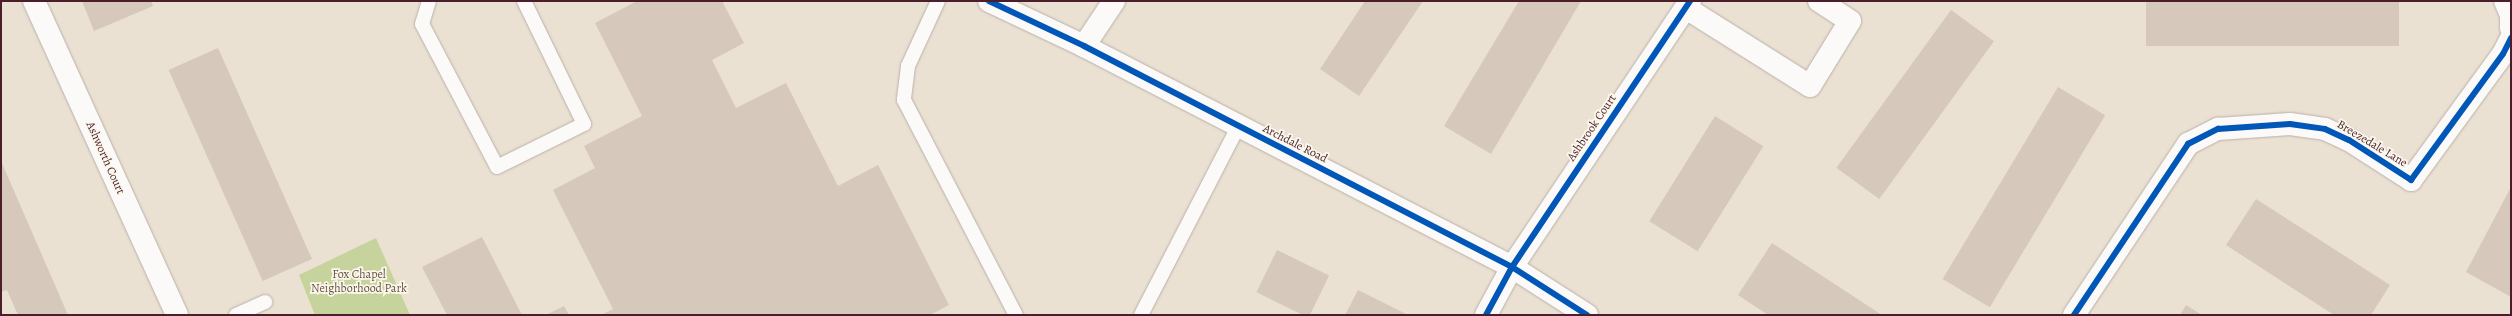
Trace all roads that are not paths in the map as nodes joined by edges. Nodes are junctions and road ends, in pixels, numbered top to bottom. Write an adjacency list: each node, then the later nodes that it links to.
1 (34, 1): 16 (street, Ashworth Court)
2 (429, 1): 3 (lane)
3 (524, 1)
4 (938, 1): 18 (lane)
5 (989, 1): 12 (street, Archdale Road)
6 (1114, 1): 12 (street)
7 (1819, 1): 9 (street, Ashbrook Court)
8 (2505, 1): 10 (street)
9 (1688, 4): 14 (street, Ashbrook Court)
10 (2511, 28)
11 (2511, 38): 22 (street, Breezedale Lane)
12 (1084, 46): 13 (street, Archdale Road)
13 (1238, 127): 14 (street, Archdale Road); 19 (lane)
14 (1512, 267): 20 (street, Ashbrook Court); 21 (street, Archdale Road)
15 (264, 302): 17 (lane)
16 (176, 315)
17 (236, 315)
18 (1016, 315)
19 (1141, 315)
20 (1486, 315)
21 (1587, 315)
22 (2074, 315)

